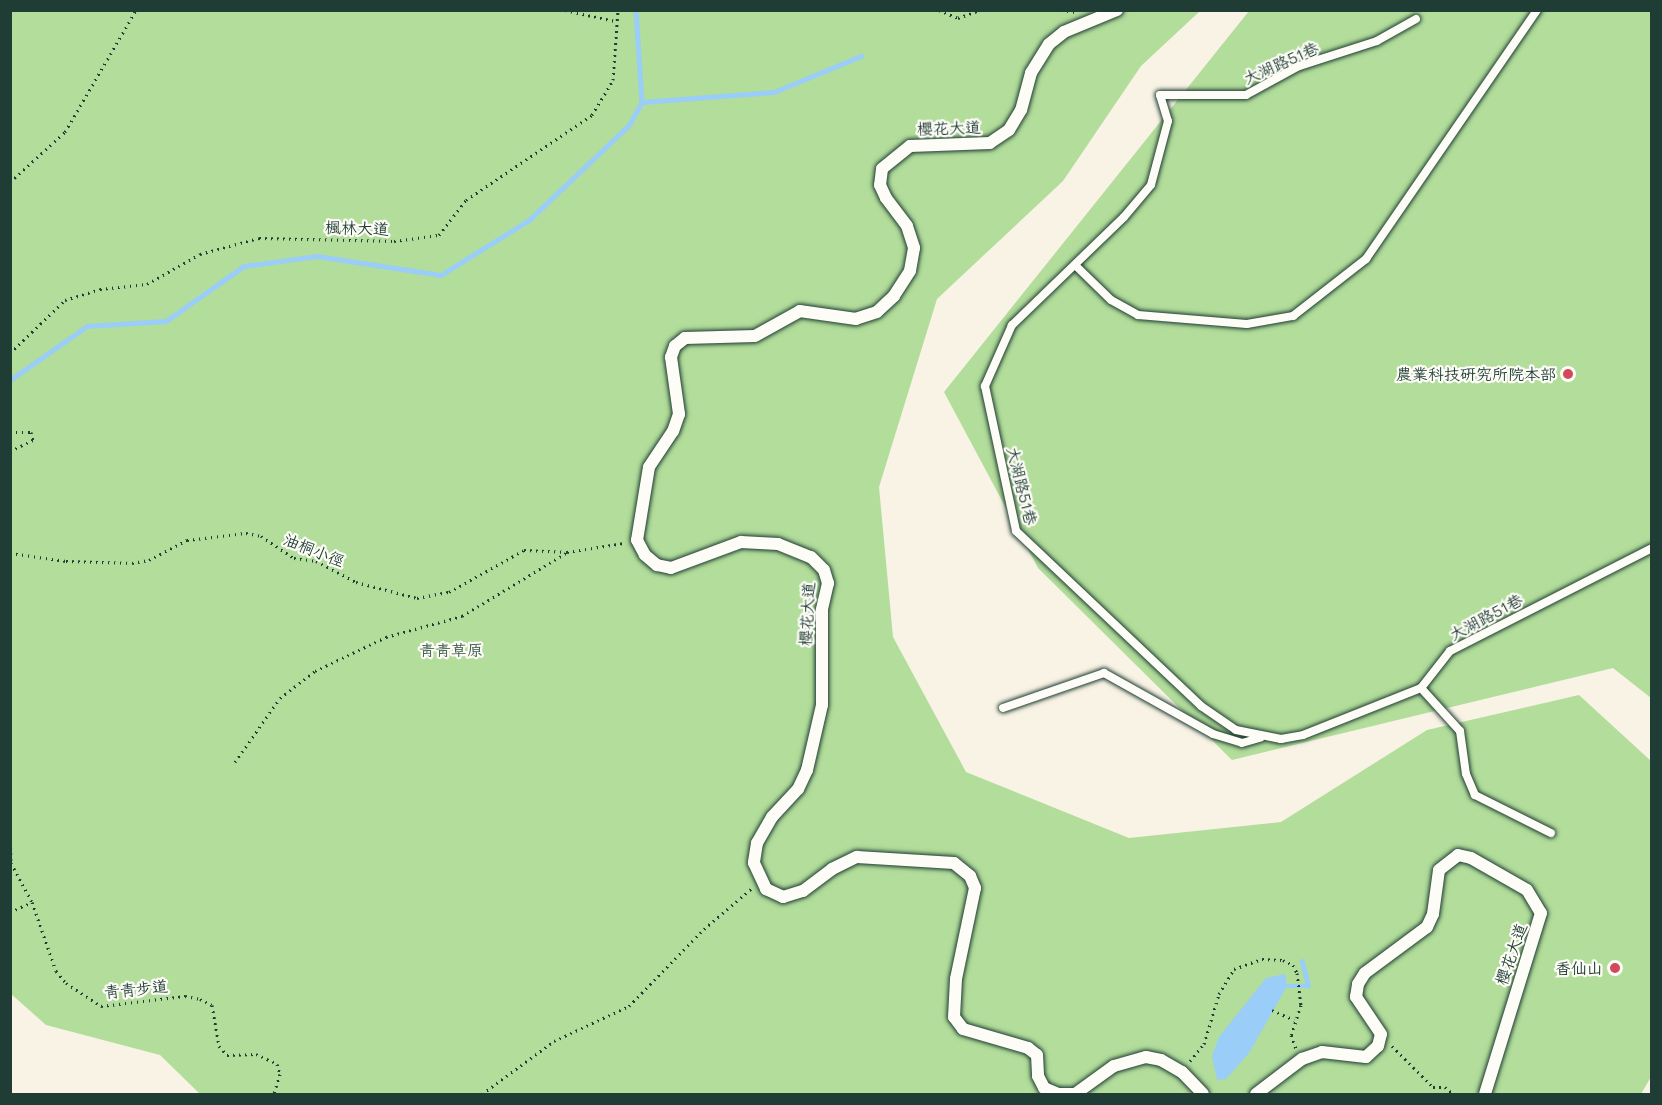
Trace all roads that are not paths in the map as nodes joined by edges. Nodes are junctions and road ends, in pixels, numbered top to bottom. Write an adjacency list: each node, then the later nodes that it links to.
1 (1117, 10): 10 (street, 櫻花大道)
2 (1537, 10): 4 (lane)
3 (1416, 19): 4 (lane, 大湖路51巷)
4 (1075, 265): 8 (lane, 大湖路51巷)
5 (1652, 548): 6 (lane, 大湖路51巷)
6 (1421, 688): 8 (lane, 大湖路51巷); 9 (lane)
7 (1003, 708): 8 (lane)
8 (1260, 738)
9 (1551, 833)
10 (1203, 1095)
11 (1256, 1095): 12 (street, 櫻花大道)
12 (1485, 1095)

